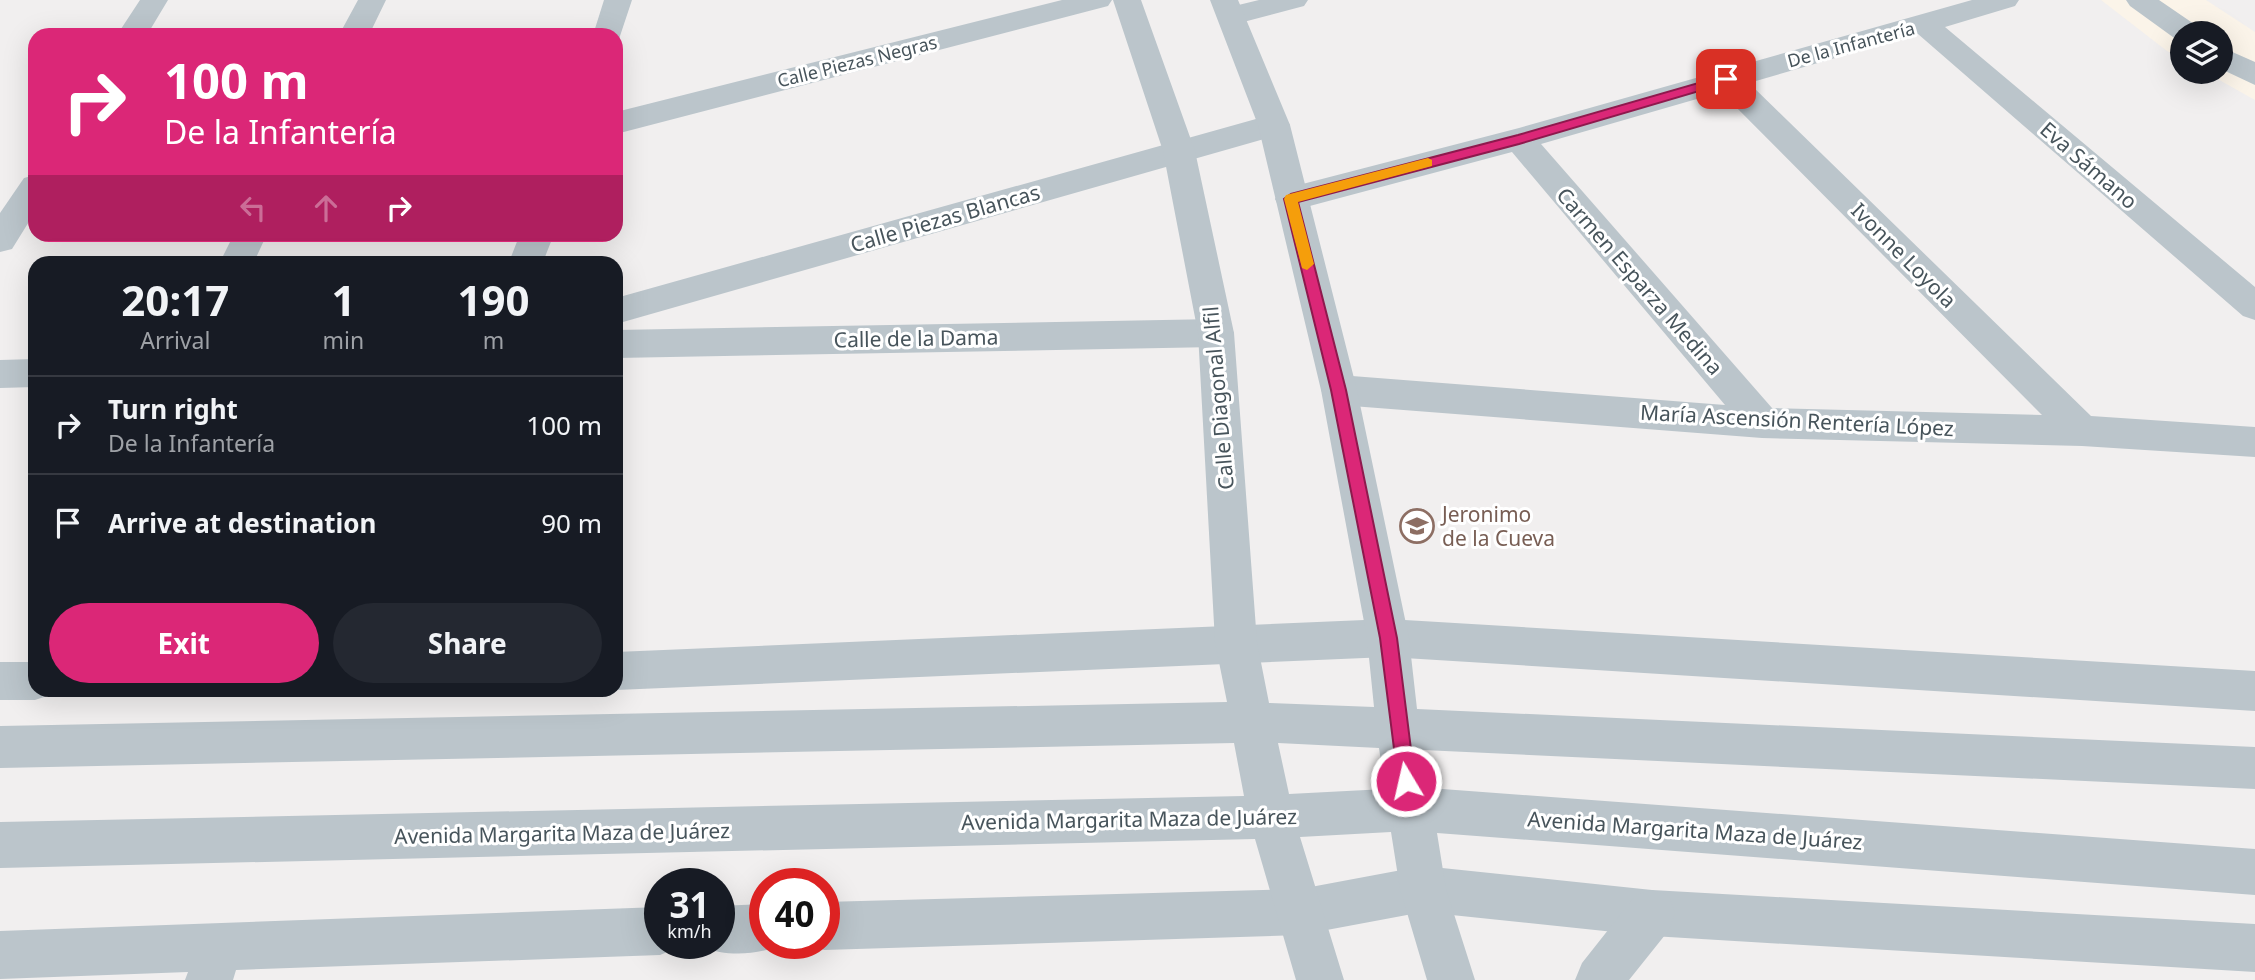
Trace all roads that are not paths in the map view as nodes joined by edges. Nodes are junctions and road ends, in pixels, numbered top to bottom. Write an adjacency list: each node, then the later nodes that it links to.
1 (154, 0): 12 (street)
2 (372, 0): 13 (street)
3 (618, 0): 14 (street)
4 (1098, 0): 18 (street, Calle Piezas Negras)
5 (1127, 0): 21 (street, Calle Diagonal Alfil)
6 (1294, 0): 9 (street)
7 (2005, 0): 11 (street, De la Infantería)
8 (2140, 0): 10 (street)
9 (1228, 8): 19 (street)
10 (2170, 21)
11 (1924, 24): 17 (street, De la Infantería); 25 (street, Eva Sámano)
12 (136, 28)
13 (358, 28)
14 (610, 28)
15 (2233, 63): 16 (street)
16 (2255, 75)
17 (1726, 79): 20 (street, De la Infantería); 33 (street, Ivonne Loyola)
18 (623, 121)
19 (1274, 125): 21 (street, Calle Piezas Blancas); 23 (street)
20 (1519, 139): 23 (street, De la Infantería); 32 (street, Carmen Esparza Medina)
21 (1180, 151): 26 (street, Calle Piezas Blancas); 27 (street, Calle Diagonal Alfil)
22 (28, 197): 24 (street)
23 (1291, 199): 31 (street)
24 (0, 240)
25 (2255, 307)
26 (623, 310)
27 (1216, 333): 28 (street, Calle de la Dama); 36 (street, Calle Diagonal Alfil)
28 (623, 344)
29 (28, 373): 30 (street)
30 (0, 374)
31 (1339, 390): 32 (street, María Ascensión Rentería López); 35 (street)
32 (1762, 423): 33 (street, María Ascensión Rentería López)
33 (2082, 431): 34 (street, María Ascensión Rentería López)
34 (2255, 442)
35 (1388, 638): 36 (street); 40 (street); 42 (street)
36 (1236, 642): 37 (street); 41 (street, Calle Diagonal Alfil)
37 (623, 671)
38 (0, 681): 39 (street)
39 (28, 681)
40 (2255, 691)
41 (1252, 722): 42 (street); 43 (street); 46 (street, Calle Diagonal Alfil)
42 (1397, 727): 44 (street); 45 (street)
43 (0, 747)
44 (2255, 768)
45 (1410, 809): 46 (street, Avenida Margarita Maza de Juárez); 48 (street, Avenida Margarita Maza de Juárez); 49 (street)
46 (1271, 817): 47 (street, Avenida Margarita Maza de Juárez); 50 (street, Calle Diagonal Alfil)
47 (0, 845)
48 (2255, 872)
49 (1423, 889): 50 (street); 51 (street); 58 (street)
50 (1300, 912): 52 (street); 57 (street, Calle Diagonal Alfil)
51 (1652, 913): 54 (street); 59 (street)
52 (840, 926)
53 (644, 932): 56 (street)
54 (2255, 948)
55 (0, 955): 56 (street)
56 (215, 962)
57 (1320, 980)
58 (1451, 980)
59 (1599, 980)

